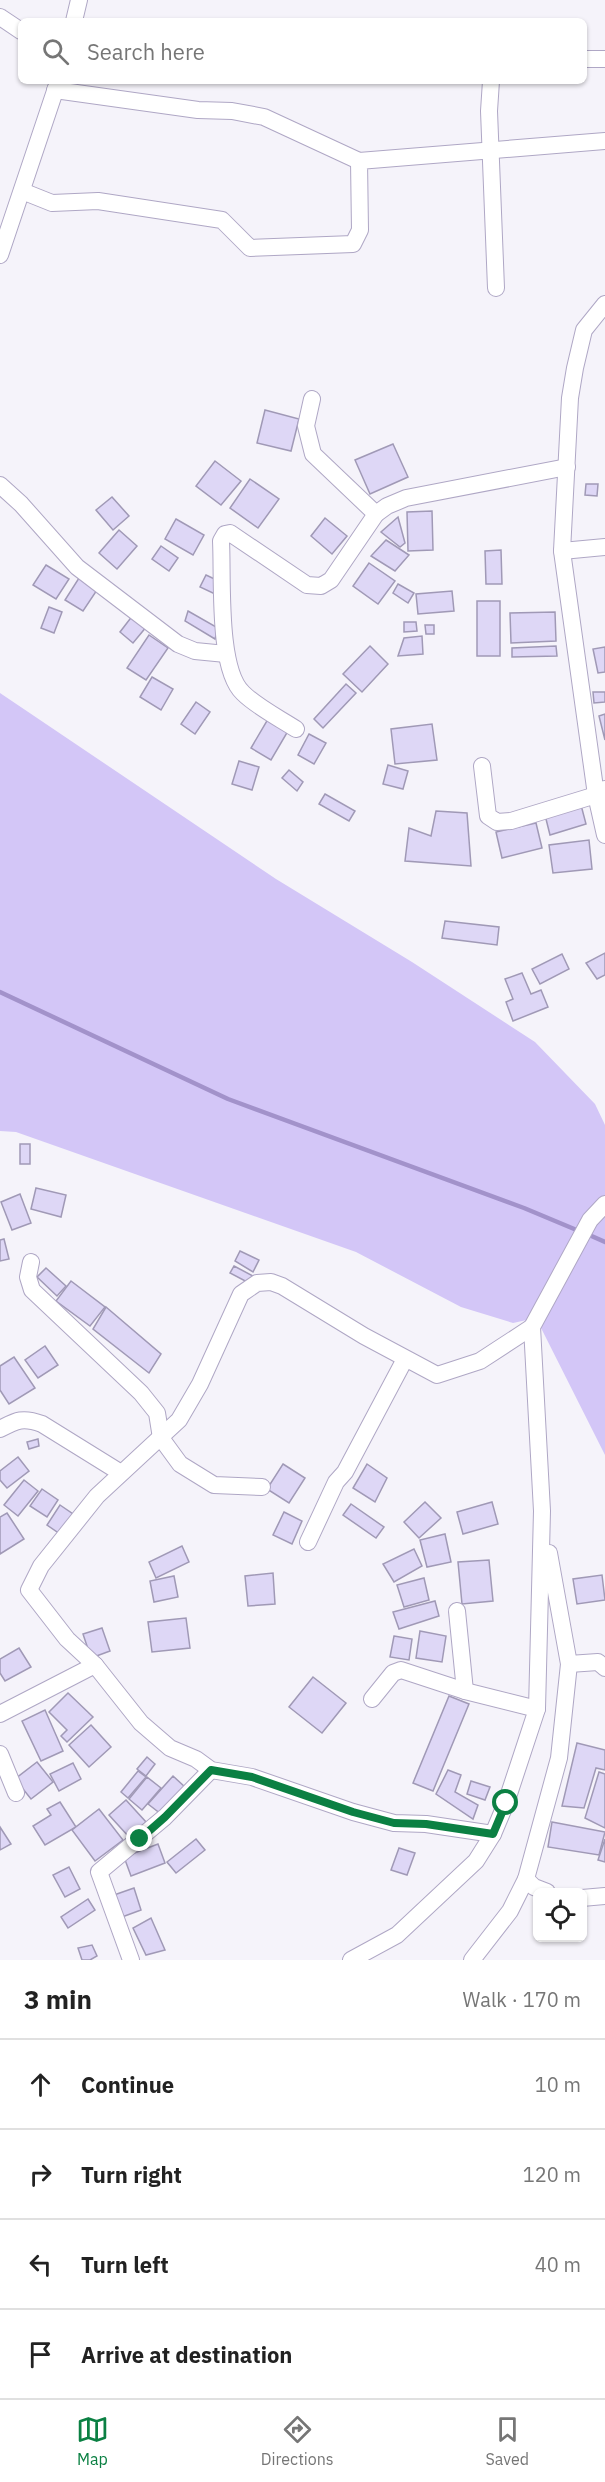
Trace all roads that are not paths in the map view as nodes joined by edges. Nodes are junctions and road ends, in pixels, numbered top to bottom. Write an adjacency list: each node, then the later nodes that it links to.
1 (79, 0): 3 (street)
2 (0, 16): 4 (street)
3 (75, 18)
4 (18, 29)
5 (587, 59): 6 (street)
6 (605, 59)
7 (491, 84): 10 (street)
8 (56, 86): 11 (street); 12 (street)
9 (605, 141): 10 (street)
10 (492, 149): 11 (street); 14 (street)
11 (359, 161): 12 (street)
12 (22, 192): 13 (street)
13 (1, 252)
14 (496, 288)
15 (605, 304): 17 (street)
16 (312, 399): 19 (street)
17 (567, 467): 19 (street); 21 (street)
18 (0, 485): 22 (street)
19 (376, 514): 22 (street)
20 (605, 548): 21 (street)
21 (562, 550): 25 (street)
22 (226, 654): 23 (street)
23 (296, 729)
24 (482, 766): 25 (street)
25 (601, 792): 26 (street)
26 (605, 835)
27 (605, 1204): 29 (street)
28 (31, 1262): 32 (street)
29 (532, 1327): 30 (street); 35 (street)
30 (405, 1359): 32 (street); 36 (street)
31 (0, 1429): 33 (street)
32 (161, 1438): 33 (street); 34 (street)
33 (121, 1473): 39 (street)
34 (262, 1487)
35 (542, 1511): 38 (street); 43 (street)
36 (308, 1542)
37 (457, 1611): 41 (street)
38 (569, 1664): 40 (street); 49 (street)
39 (95, 1665): 44 (street); 46 (street)
40 (605, 1668)
41 (465, 1691): 42 (street); 43 (street)
42 (372, 1699)
43 (537, 1709): 48 (street)
44 (0, 1714)
45 (0, 1754): 47 (street)
46 (211, 1770): 48 (street); 53 (street)
47 (16, 1793)
48 (493, 1834): 54 (street)
49 (526, 1879): 50 (street); 55 (street)
50 (536, 1888)
51 (605, 1896): 52 (street)
52 (587, 1898)
53 (132, 1960)
54 (351, 1960)
55 (472, 1960)

